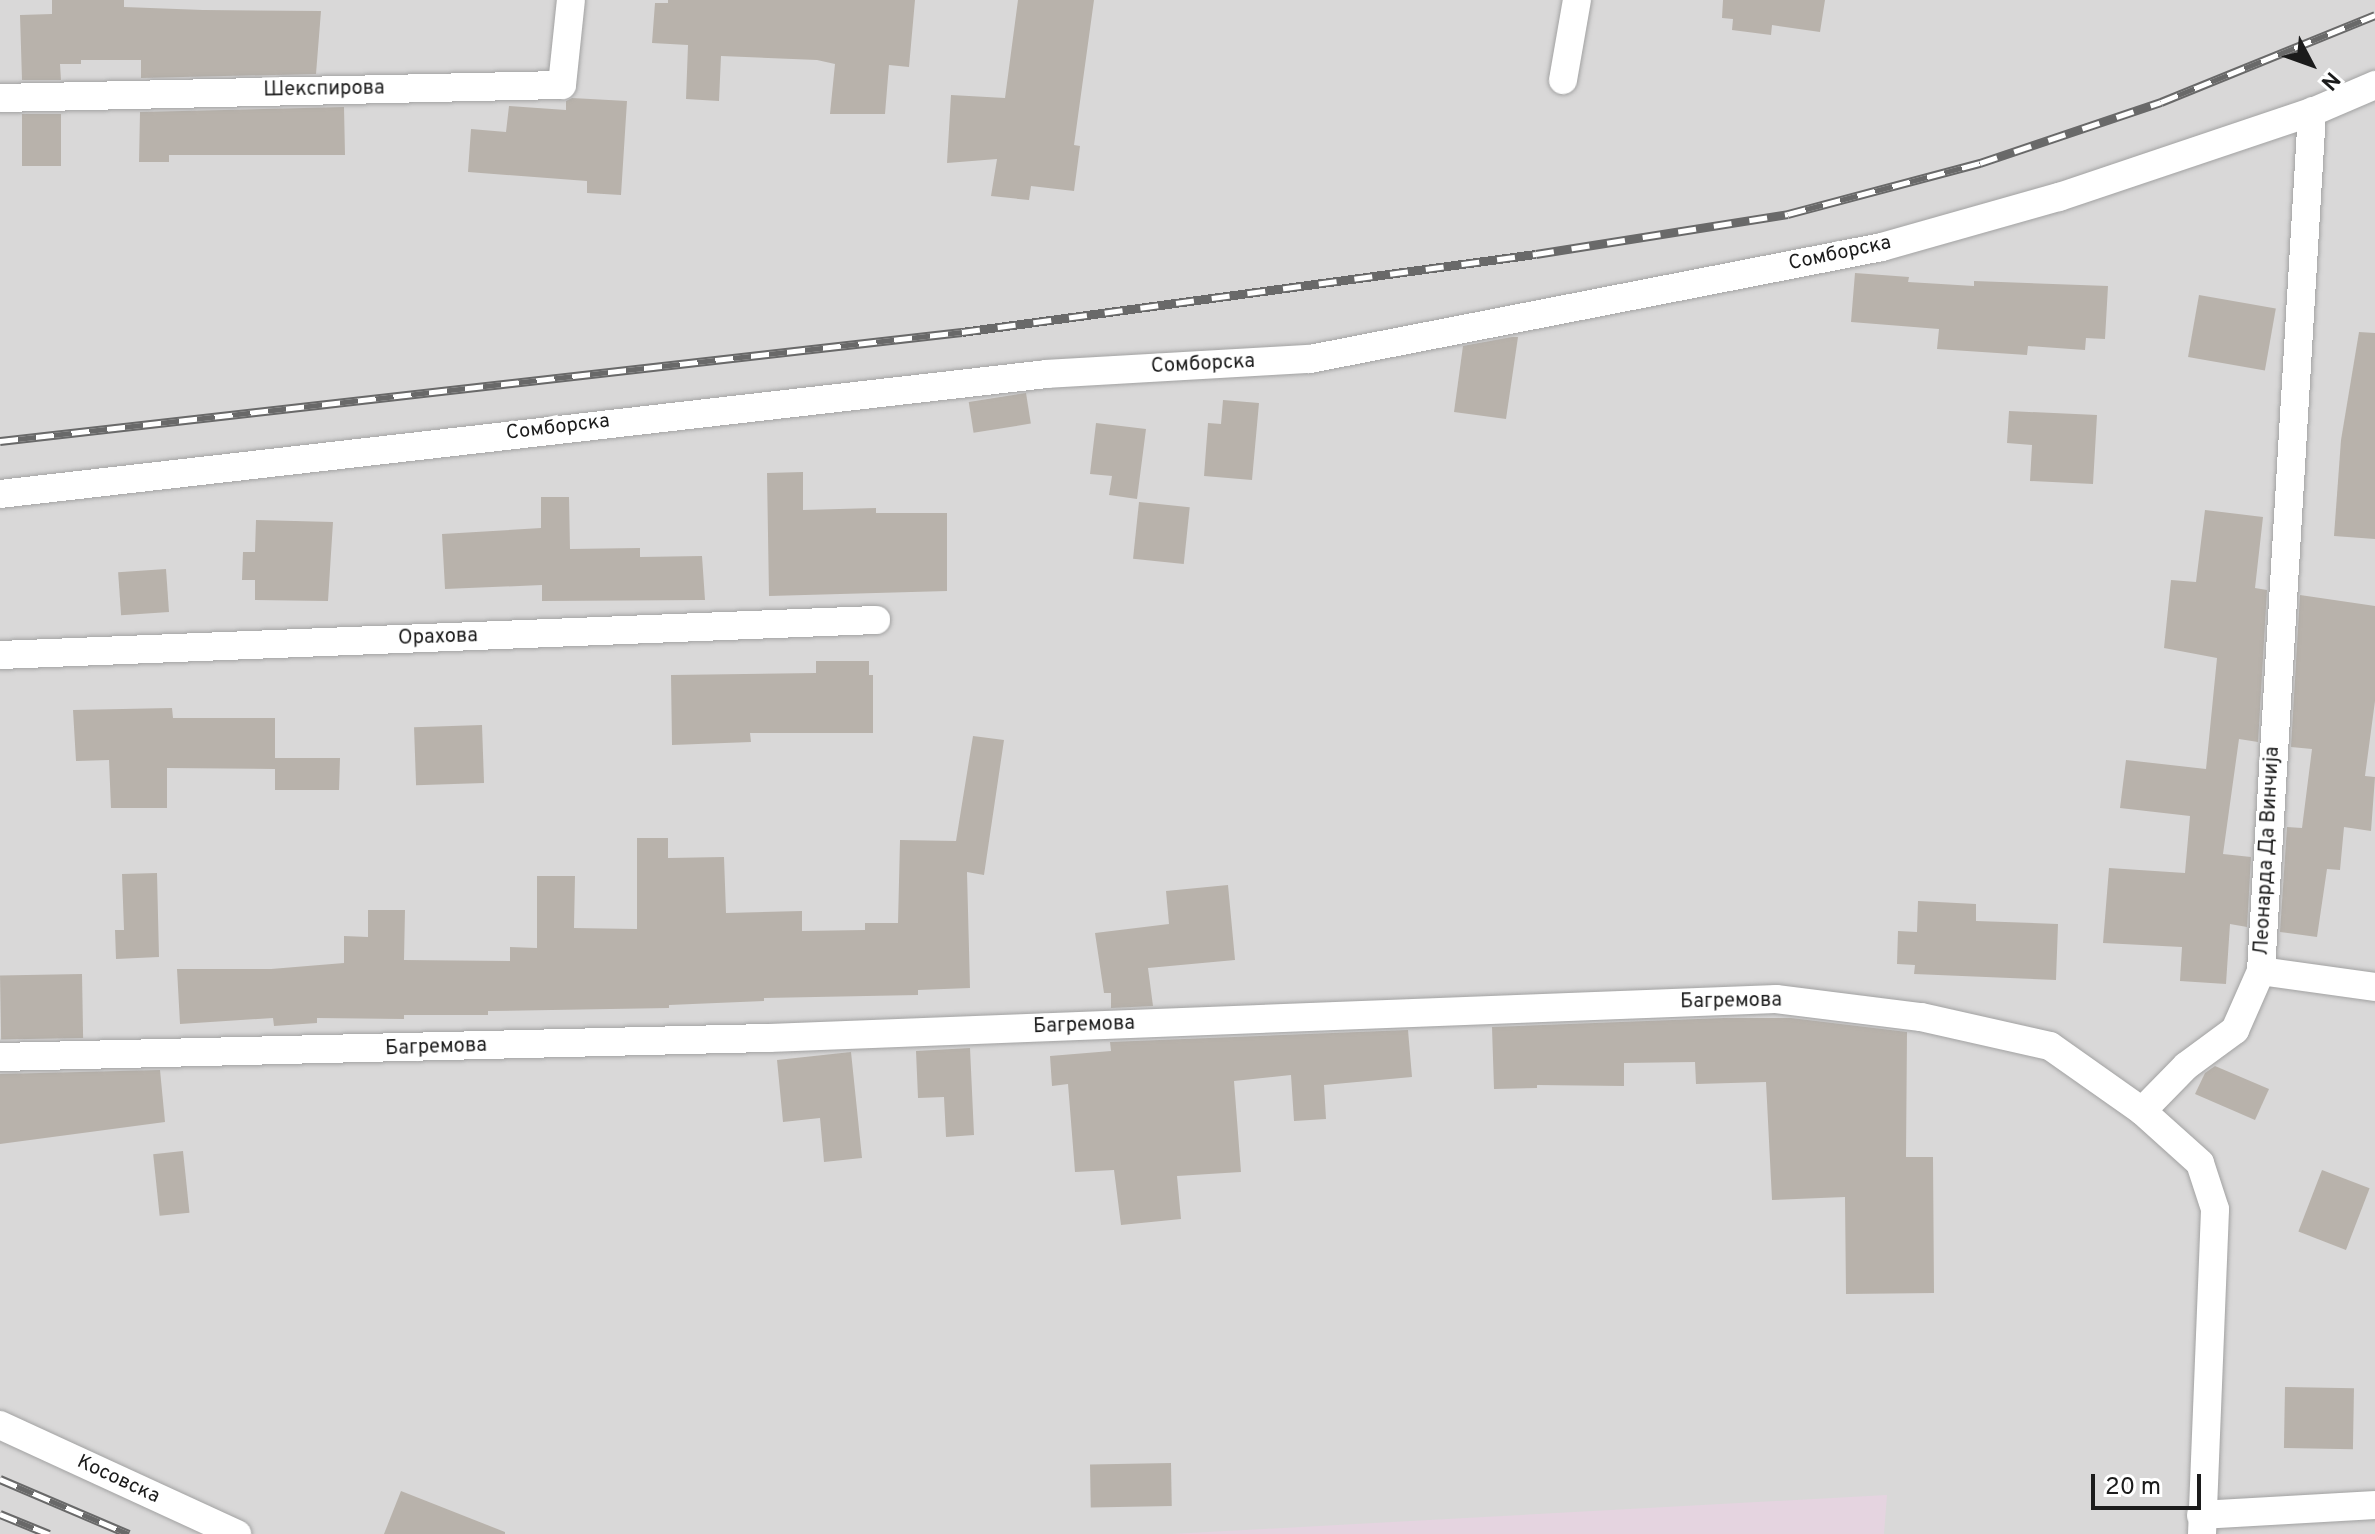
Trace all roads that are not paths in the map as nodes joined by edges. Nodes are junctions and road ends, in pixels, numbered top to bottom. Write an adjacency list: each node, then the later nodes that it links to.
1 (571, 0): 5 (street, Шекспирова)
2 (1577, 0): 3 (street)
3 (1563, 80)
4 (2375, 85): 6 (street, Сомборска)
5 (0, 98)
6 (2312, 112): 7 (street, Сомборска); 10 (street, Леонарда Да Винчија)
7 (0, 494)
8 (876, 620): 9 (street, Орахова)
9 (0, 655)
10 (2261, 971): 11 (street); 13 (street, Леонарда Да Винчија)
11 (2375, 987)
12 (0, 1057): 13 (street, Багремова)
13 (2142, 1111): 16 (street)
14 (0, 1425): 17 (street, Косовска)
15 (2375, 1505): 16 (street)
16 (2202, 1524)
17 (237, 1534)

